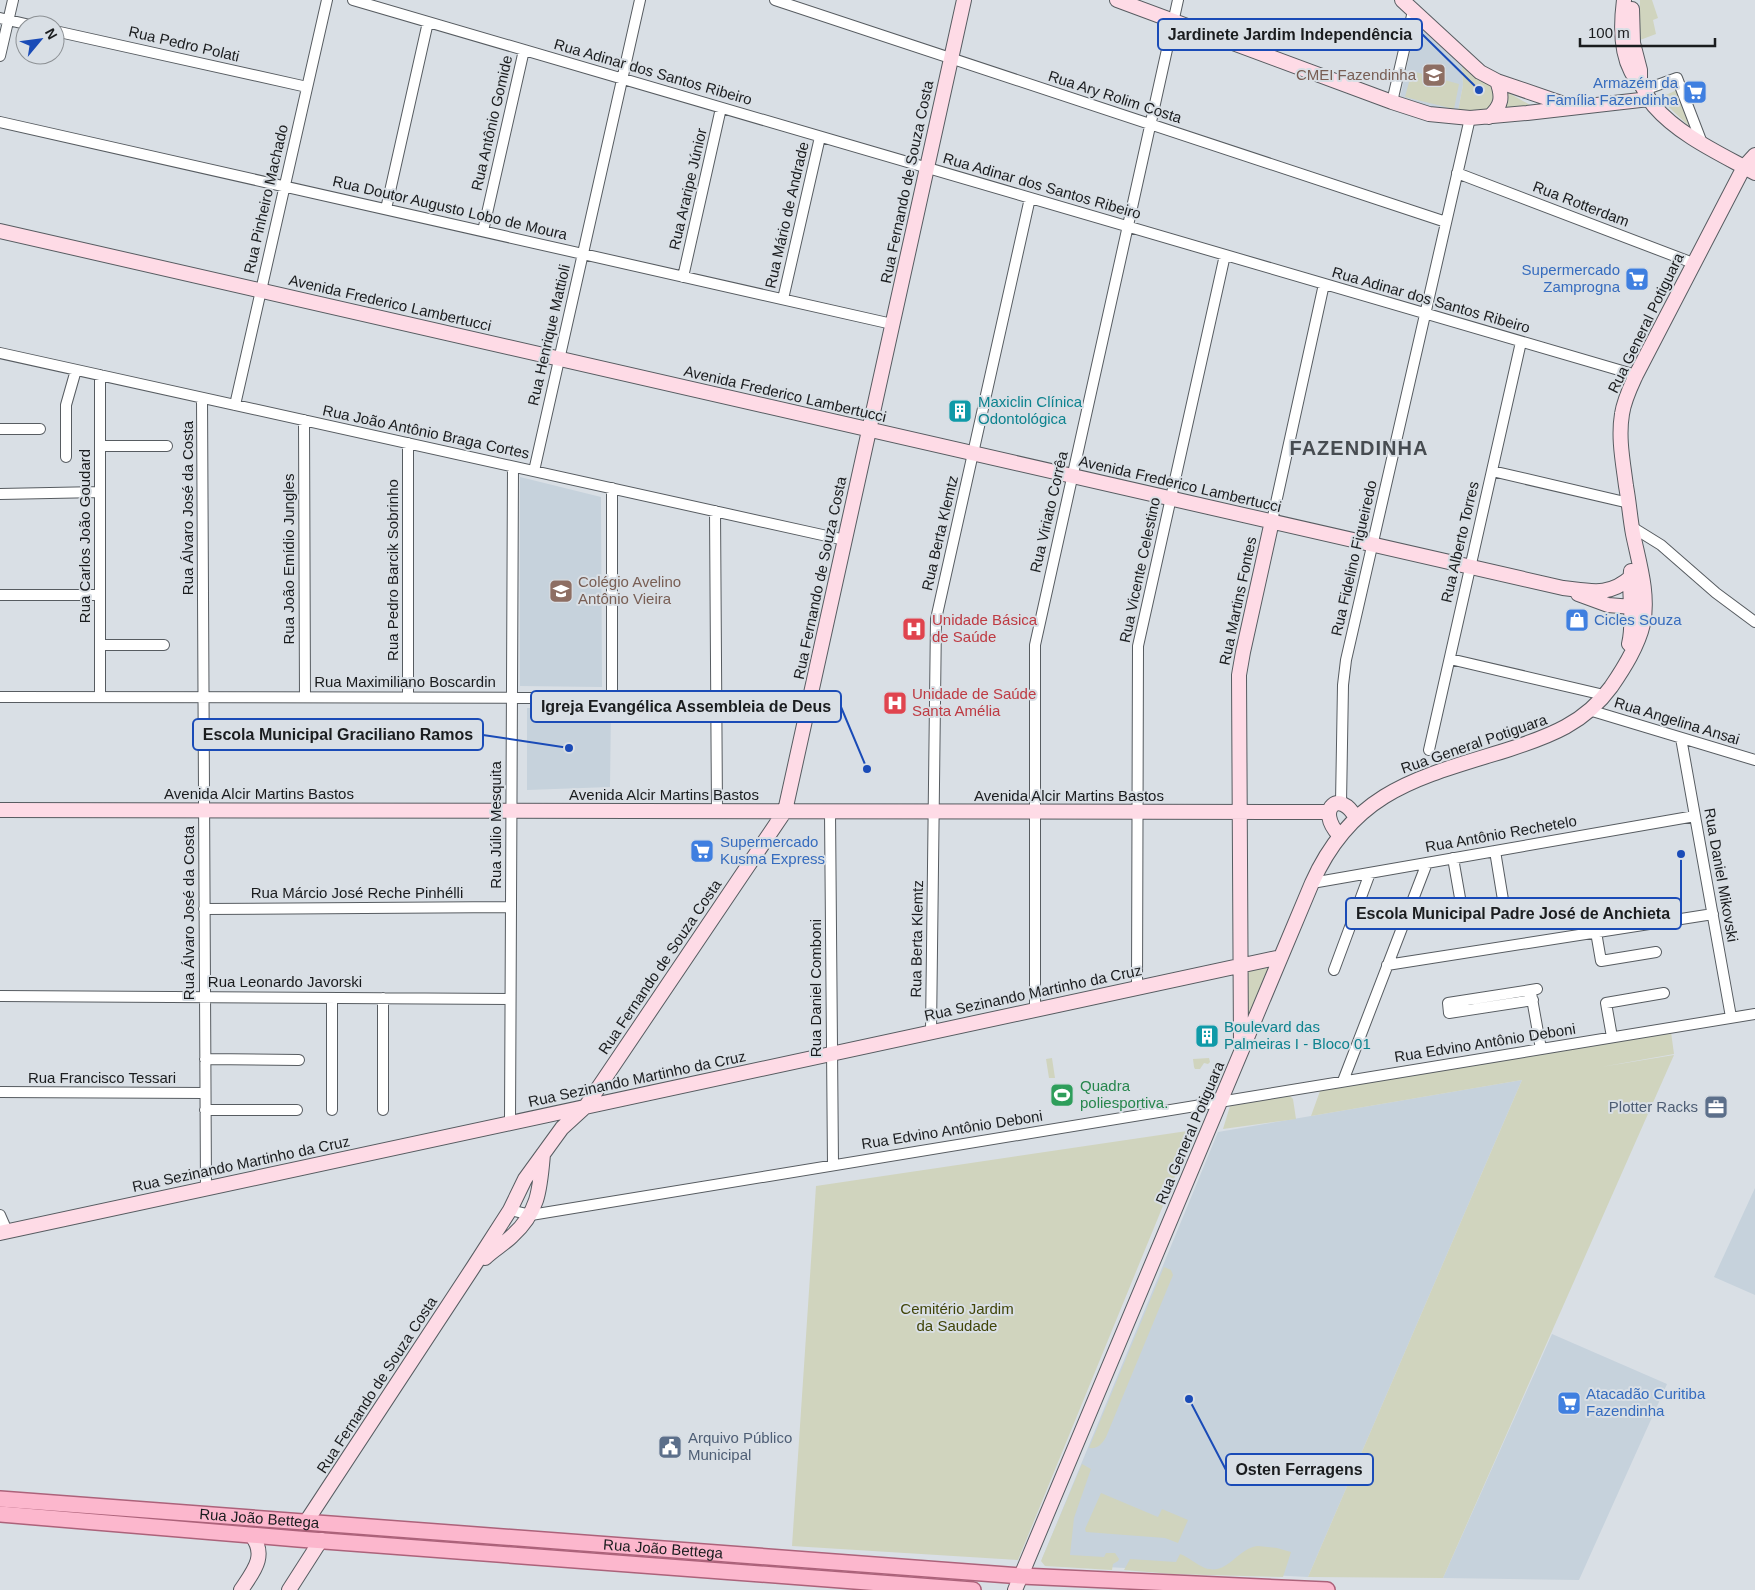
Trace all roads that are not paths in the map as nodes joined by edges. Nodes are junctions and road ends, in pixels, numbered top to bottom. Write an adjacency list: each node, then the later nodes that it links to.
1 (13, 0): 13 (street)
2 (327, 0): 22 (street, Rua Pinheiro Machado)
3 (353, 0): 15 (street, Rua Adinar dos Santos Ribeiro)
4 (640, 0): 20 (street, Rua Henrique Mattioli)
5 (775, 0): 19 (street, Rua Ary Rolim Costa)
6 (964, 0): 19 (street, Rua Fernando de Souza Costa)
7 (1117, 0): 14 (street)
8 (1178, 0): 14 (street, Rua Viriato Corrêa)
9 (1402, 0): 12 (street)
10 (1624, 0): 23 (street)
11 (1631, 0): 23 (street)
12 (1413, 11): 21 (street); 24 (street)
13 (4, 19): 18 (street)
14 (1173, 21): 24 (street); 30 (street, Rua Viriato Corrêa)
15 (428, 22): 17 (street, Rua Adinar dos Santos Ribeiro); 39 (street)
16 (65, 33): 22 (street, Rua Pedro Polati)
17 (524, 50): 20 (street, Rua Adinar dos Santos Ribeiro); 43 (street, Rua Antônio Gomide)
18 (0, 56)
19 (951, 58): 30 (street, Rua Ary Rolim Costa); 34 (street, Rua Fernando de Souza Costa)
20 (622, 79): 25 (street, Rua Adinar dos Santos Ribeiro); 44 (street, Rua Henrique Mattioli)
21 (1497, 81): 26 (street); 27 (street)
22 (307, 88): 37 (street, Rua Pinheiro Machado)
23 (1644, 90): 26 (street); 32 (street); 32 (street)
24 (1392, 102): 28 (street)
25 (721, 108): 31 (street, Rua Adinar dos Santos Ribeiro); 47 (street, Rua Araripe Júnior)
26 (1575, 108): 27 (street)
27 (1488, 117): 28 (street)
28 (1470, 118): 36 (street, Rua Fidelino Figueiredo)
29 (0, 122): 37 (street, Rua Doutor Augusto Lobo de Moura)
30 (1150, 124): 40 (street, Rua Ary Rolim Costa); 41 (street, Rua Viriato Corrêa)
31 (820, 137): 34 (street, Rua Adinar dos Santos Ribeiro); 50 (street, Rua Mário de Andrade)
32 (1702, 143): 35 (street)
33 (1755, 155): 35 (street, Rua General Potiguara)
34 (927, 168): 38 (street, Rua Adinar dos Santos Ribeiro); 52 (street, Rua Fernando de Souza Costa)
35 (1749, 170): 46 (street, Rua General Potiguara)
36 (1457, 173): 40 (street, Rua Fidelino Figueiredo); 46 (street, Rua Rotterdam)
37 (285, 186): 39 (street, Rua Doutor Augusto Lobo de Moura); 49 (street, Rua Pinheiro Machado)
38 (1030, 198): 41 (street, Rua Adinar dos Santos Ribeiro); 68 (street, Rua Berta Klemtz)
39 (386, 209): 43 (street, Rua Doutor Augusto Lobo de Moura)
40 (1446, 222): 51 (street, Rua Fidelino Figueiredo)
41 (1128, 227): 45 (street, Rua Adinar dos Santos Ribeiro); 73 (street, Rua Viriato Corrêa)
42 (0, 231): 49 (street, Avenida Frederico Lambertucci)
43 (484, 231): 44 (street, Rua Doutor Augusto Lobo de Moura)
44 (583, 254): 47 (street, Rua Doutor Augusto Lobo de Moura); 55 (street, Rua Henrique Mattioli)
45 (1225, 255): 48 (street, Rua Adinar dos Santos Ribeiro); 77 (street, Rua Vicente Celestino)
46 (1693, 263): 58 (street, Rua General Potiguara)
47 (683, 277): 50 (street, Rua Doutor Augusto Lobo de Moura)
48 (1324, 284): 51 (street, Rua Adinar dos Santos Ribeiro); 80 (street, Rua Martins Fontes)
49 (261, 290): 55 (street, Avenida Frederico Lambertucci); 60 (street, Rua Pinheiro Machado)
50 (783, 300): 52 (street, Rua Doutor Augusto Lobo de Moura)
51 (1425, 314): 53 (street, Rua Adinar dos Santos Ribeiro); 83 (street, Rua Fidelino Figueiredo)
52 (892, 324): 64 (street, Rua Fernando de Souza Costa)
53 (1521, 342): 58 (street, Rua Adinar dos Santos Ribeiro); 72 (street, Rua Alberto Torres)
54 (0, 353): 56 (street, Rua João Antônio Braga Cortes)
55 (559, 359): 64 (street, Avenida Frederico Lambertucci); 71 (street, Rua Henrique Mattioli)
56 (76, 370): 57 (street, Rua João Antônio Braga Cortes); 69 (street)
57 (100, 375): 59 (street, Rua João Antônio Braga Cortes); 66 (street, Rua Carlos João Goudard)
58 (1636, 375): 78 (street, Rua General Potiguara)
59 (202, 398): 60 (street, Rua João Antônio Braga Cortes); 99 (street, Rua Álvaro José da Costa)
60 (235, 405): 61 (street, Rua João Antônio Braga Cortes)
61 (304, 420): 65 (street, Rua João Antônio Braga Cortes); 100 (street, Rua João Emídio Jungles)
62 (0, 429): 63 (street)
63 (40, 429)
64 (869, 430): 68 (street, Avenida Frederico Lambertucci); 82 (street, Rua Fernando de Souza Costa)
65 (408, 443): 70 (street, Rua João Antônio Braga Cortes); 101 (street, Rua Pedro Barcik Sobrinho)
66 (100, 446): 67 (street); 75 (street, Rua Carlos João Goudard)
67 (167, 446)
68 (973, 453): 73 (street, Avenida Frederico Lambertucci); 117 (street, Rua Berta Klemtz)
69 (66, 457)
70 (513, 467): 71 (street, Rua João Antônio Braga Cortes); 102 (street, Rua Júlio Mesquita)
71 (534, 471): 74 (street, Rua João Antônio Braga Cortes)
72 (1492, 471): 78 (street); 84 (street, Rua Alberto Torres)
73 (1072, 476): 77 (street, Avenida Frederico Lambertucci); 118 (street, Rua Viriato Corrêa)
74 (612, 488): 79 (street, Rua João Antônio Braga Cortes); 103 (street)
75 (100, 492): 76 (street); 89 (street, Rua Carlos João Goudard)
76 (0, 494)
77 (1171, 498): 80 (street, Avenida Frederico Lambertucci); 119 (street, Rua Vicente Celestino)
78 (1629, 503): 81 (street, Rua General Potiguara)
79 (715, 511): 82 (street, Rua João Antônio Braga Cortes); 104 (street)
80 (1272, 522): 83 (street, Avenida Frederico Lambertucci); 120 (street, Rua Martins Fontes)
81 (1633, 530): 85 (street, Rua General Potiguara); 86 (street, Rua General Potiguara); 91 (street)
82 (845, 540): 105 (street, Rua Fernando de Souza Costa)
83 (1372, 544): 84 (street, Avenida Frederico Lambertucci); 110 (street, Rua Fidelino Figueiredo)
84 (1470, 567): 87 (street, Avenida Frederico Lambertucci); 94 (street, Rua Alberto Torres)
85 (1630, 577): 87 (street, Avenida Frederico Lambertucci); 90 (street, Rua General Potiguara)
86 (1643, 584): 90 (street); 95 (street, Rua General Potiguara)
87 (1563, 588): 90 (street, Avenida Frederico Lambertucci)
88 (0, 594): 89 (street)
89 (100, 595): 92 (street, Rua Carlos João Goudard)
90 (1632, 608): 95 (street, Rua General Potiguara)
91 (1755, 622)
92 (100, 644): 93 (street); 98 (street, Rua Carlos João Goudard)
93 (164, 645)
94 (1450, 659): 96 (street); 108 (street, Rua Alberto Torres)
95 (1622, 669): 96 (street, Rua General Potiguara)
96 (1604, 696): 106 (street, Rua General Potiguara)
97 (0, 697): 98 (street, Rua Maximiliano Boscardin)
98 (100, 697): 99 (street, Rua Maximiliano Boscardin)
99 (203, 697): 100 (street, Rua Maximiliano Boscardin); 112 (street, Rua Álvaro José da Costa)
100 (305, 697): 101 (street, Rua Maximiliano Boscardin)
101 (408, 697): 102 (street, Rua Maximiliano Boscardin)
102 (512, 698): 103 (street, Rua Maximiliano Boscardin); 113 (street, Rua Júlio Mesquita)
103 (612, 698): 104 (street, Rua Maximiliano Boscardin)
104 (716, 698): 105 (street, Rua Maximiliano Boscardin); 114 (street)
105 (810, 698): 115 (street, Rua Fernando de Souza Costa)
106 (1590, 710): 107 (street, Rua Angelina Ansai); 123 (street, Rua General Potiguara)
107 (1681, 738): 109 (street, Rua Angelina Ansai); 122 (street, Rua Daniel Mikovski)
108 (1429, 750)
109 (1755, 760)
110 (1341, 803): 121 (street); 123 (street)
111 (0, 810): 112 (street, Avenida Alcir Martins Bastos)
112 (204, 810): 113 (street, Avenida Alcir Martins Bastos); 132 (street, Rua Álvaro José da Costa)
113 (511, 811): 114 (street, Avenida Alcir Martins Bastos); 131 (street, Rua Júlio Mesquita)
114 (717, 811): 115 (street, Avenida Alcir Martins Bastos)
115 (785, 812): 116 (street, Avenida Alcir Martins Bastos); 163 (street, Rua Fernando de Souza Costa)
116 (830, 812): 117 (street, Avenida Alcir Martins Bastos); 156 (street, Rua Daniel Comboni)
117 (934, 812): 118 (street, Avenida Alcir Martins Bastos); 152 (street, Rua Berta Klemtz)
118 (1035, 812): 119 (street, Avenida Alcir Martins Bastos); 149 (street, Rua Viriato Corrêa)
119 (1138, 812): 120 (street, Avenida Alcir Martins Bastos); 141 (street, Rua Vicente Celestino)
120 (1240, 812): 121 (street, Avenida Alcir Martins Bastos); 139 (street, Rua Martins Fontes)
121 (1328, 812): 124 (street)
122 (1695, 816): 125 (street, Rua Antônio Rechetelo); 133 (street, Rua Daniel Mikovski)
123 (1356, 818): 124 (street, Rua General Potiguara)
124 (1339, 835): 129 (street, Rua General Potiguara)
125 (1495, 851): 126 (street, Rua Antônio Rechetelo); 130 (street)
126 (1453, 858): 127 (street, Rua Antônio Rechetelo); 134 (street)
127 (1427, 863): 128 (street, Rua Antônio Rechetelo); 138 (street)
128 (1370, 873): 129 (street, Rua Antônio Rechetelo); 140 (street)
129 (1312, 883): 137 (street, Rua General Potiguara)
130 (1504, 906)
131 (511, 907): 132 (street, Rua Márcio José Reche Pinhélli); 148 (street, Rua Júlio Mesquita)
132 (204, 909): 145 (street, Rua Álvaro José da Costa)
133 (1713, 914): 135 (street); 151 (street, Rua Daniel Mikovski)
134 (1463, 915)
135 (1596, 932): 136 (street); 138 (street)
136 (1656, 952)
137 (1281, 957): 139 (street, Rua Sezinando Martinho da Cruz); 155 (street, Rua General Potiguara)
138 (1388, 964): 159 (street)
139 (1240, 965): 141 (street, Rua Sezinando Martinho da Cruz); 155 (street, Rua Martins Fontes)
140 (1334, 970)
141 (1137, 987): 149 (street, Rua Sezinando Martinho da Cruz)
142 (1534, 993): 142 (street); 154 (street)
143 (1664, 993): 153 (street)
144 (0, 996): 145 (street, Rua Leonardo Javorski)
145 (204, 997): 146 (street, Rua Leonardo Javorski); 157 (street, Rua Álvaro José da Costa)
146 (332, 998): 147 (street, Rua Leonardo Javorski); 166 (street)
147 (383, 998): 148 (street, Rua Leonardo Javorski); 167 (street)
148 (510, 999): 168 (street, Rua Júlio Mesquita)
149 (1035, 1009): 152 (street, Rua Sezinando Martinho da Cruz)
150 (1755, 1014): 151 (street, Rua Edvino Antônio Deboni)
151 (1731, 1017): 153 (street, Rua Edvino Antônio Deboni)
152 (931, 1032): 156 (street, Rua Sezinando Martinho da Cruz)
153 (1612, 1037): 154 (street, Rua Edvino Antônio Deboni)
154 (1540, 1049): 159 (street, Rua Edvino Antônio Deboni)
155 (1242, 1051): 162 (street, Rua General Potiguara)
156 (831, 1053): 163 (street, Rua Sezinando Martinho da Cruz); 170 (street, Rua Daniel Comboni)
157 (205, 1059): 158 (street); 161 (street, Rua Álvaro José da Costa)
158 (299, 1060)
159 (1343, 1081): 162 (street, Rua Edvino Antônio Deboni)
160 (0, 1092): 161 (street, Rua Francisco Tessari)
161 (205, 1093): 164 (street, Rua Álvaro José da Costa)
162 (1220, 1101): 170 (street, Rua Edvino Antônio Deboni); 190 (street, Rua General Potiguara)
163 (586, 1106): 168 (street, Rua Sezinando Martinho da Cruz); 169 (street, Rua Fernando de Souza Costa)
164 (205, 1110): 165 (street); 171 (street, Rua Álvaro José da Costa)
165 (297, 1110)
166 (332, 1110)
167 (383, 1110)
168 (510, 1123): 171 (street, Rua Sezinando Martinho da Cruz)
169 (543, 1154): 172 (street, Rua Fernando de Souza Costa); 174 (street, Rua Fernando de Souza Costa)
170 (833, 1165): 174 (street, Rua Edvino Antônio Deboni)
171 (206, 1188): 175 (street, Rua Sezinando Martinho da Cruz)
172 (510, 1210): 174 (street, Rua Edvino Antônio Deboni); 176 (street, Rua Fernando de Souza Costa)
173 (0, 1215): 175 (street)
174 (531, 1215): 176 (street, Rua Fernando de Souza Costa)
175 (4, 1232)
176 (474, 1266): 180 (street, Rua Fernando de Souza Costa)
177 (0, 1498): 178 (main road, Rua João Bettega)
178 (163, 1511): 180 (main road, Rua João Bettega); 182 (main road)
179 (0, 1514): 182 (main road, Rua João Bettega)
180 (306, 1522): 181 (main road, Rua João Bettega)
181 (357, 1526): 185 (main road); 186 (main road, Rua João Bettega)
182 (162, 1528): 183 (main road, Rua João Bettega)
183 (251, 1535): 184 (main road, Rua João Bettega); 191 (street)
184 (321, 1540): 185 (main road, Rua João Bettega); 192 (street)
185 (355, 1543): 188 (main road, Rua João Bettega)
186 (659, 1548): 187 (main road, Rua João Bettega); 188 (main road)
187 (679, 1550): 189 (main road); 190 (main road, Rua João Bettega)
188 (658, 1566): 189 (main road, Rua João Bettega)
189 (678, 1567): 193 (main road, Rua João Bettega)
190 (1018, 1583): 194 (main road, Rua João Bettega)
191 (241, 1590)
192 (288, 1590)
193 (973, 1590)
194 (1327, 1590)

